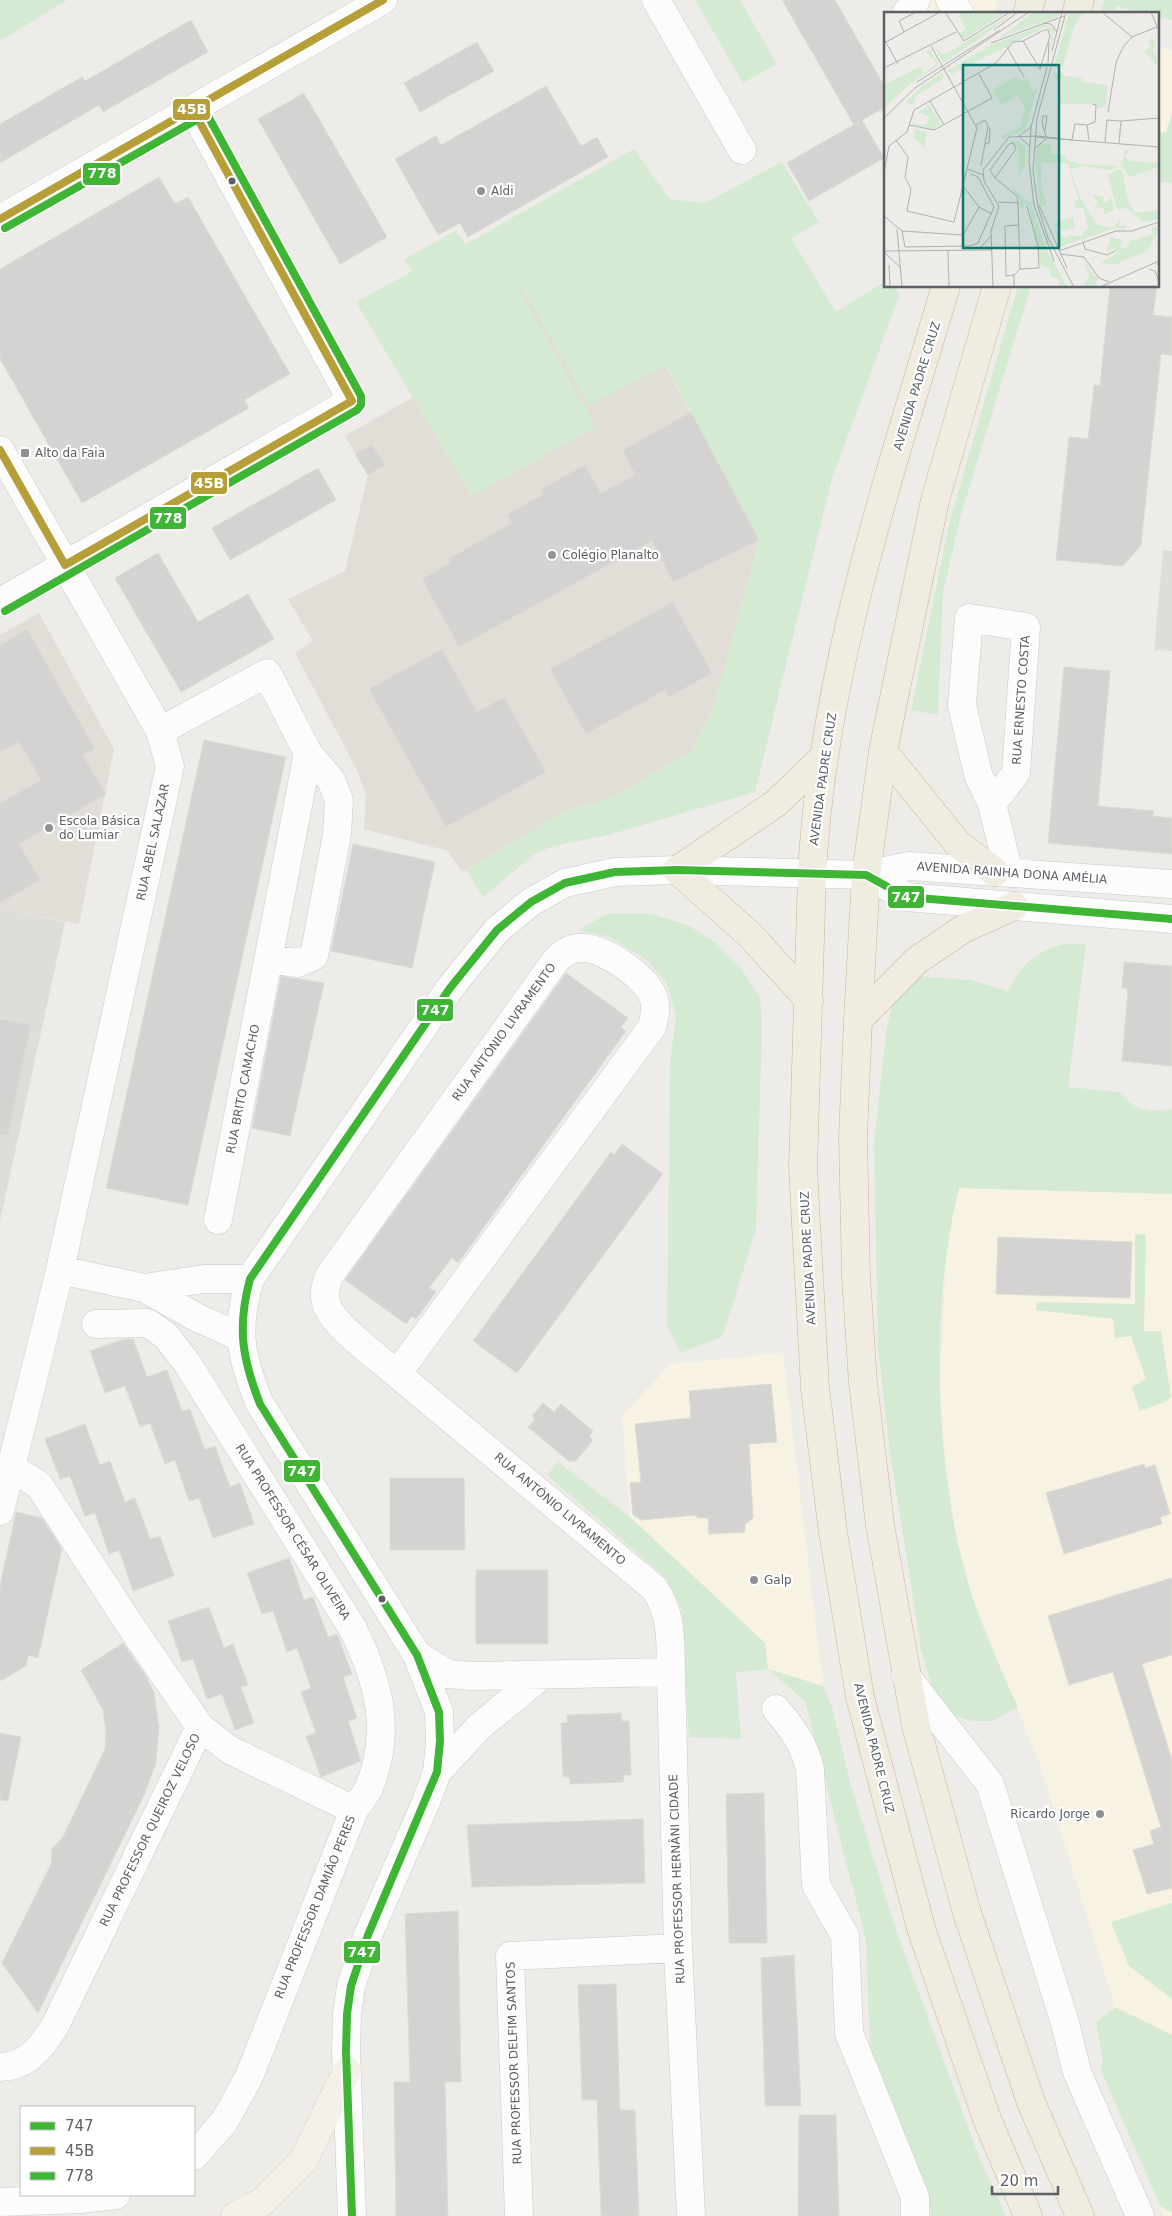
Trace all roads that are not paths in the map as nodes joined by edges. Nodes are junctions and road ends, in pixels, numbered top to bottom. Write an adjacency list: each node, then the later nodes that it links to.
1 (383, 0): 7 (street)
2 (656, 0): 8 (street)
3 (951, 0): 5 (street)
4 (1032, 0): 6 (highway)
5 (959, 12)
6 (1028, 12)
7 (192, 110): 9 (street); 13 (street)
8 (742, 150)
9 (0, 219)
10 (945, 288): 18 (highway, AVENIDA PADRE CRUZ)
11 (996, 288): 16 (highway)
12 (0, 450): 13 (street, RUA ABEL SALAZAR)
13 (65, 565): 14 (street); 15 (street, RUA ABEL SALAZAR)
14 (0, 602)
15 (160, 731): 17 (street); 31 (street, RUA ABEL SALAZAR)
16 (883, 750): 21 (highway); 23 (highway)
17 (308, 753): 27 (street, RUA BRITO CAMACHO); 27 (street)
18 (824, 757): 20 (highway); 22 (highway, AVENIDA PADRE CRUZ)
19 (992, 804): 19 (street, RUA ERNESTO COSTA); 21 (street, RUA ERNESTO COSTA)
20 (677, 870): 22 (street); 28 (highway); 32 (street)
21 (1002, 873): 23 (street, AVENIDA RAINHA DONA AMÉLIA); 24 (street, AVENIDA RAINHA DONA AMÉLIA)
22 (812, 874): 23 (street); 28 (highway, AVENIDA PADRE CRUZ)
23 (866, 875): 25 (street); 29 (highway)
24 (1172, 884)
25 (1014, 906): 26 (street); 29 (highway)
26 (1172, 919)
27 (268, 959): 30 (street, RUA BRITO CAMACHO)
28 (809, 1000): 58 (highway, AVENIDA PADRE CRUZ)
29 (858, 1020): 42 (highway)
30 (218, 1220)
31 (60, 1270): 33 (street); 37 (street, RUA ABEL SALAZAR)
32 (250, 1279): 33 (street); 35 (street)
33 (144, 1288): 35 (street)
34 (96, 1324): 46 (street, RUA PROFESSOR CÉSAR OLIVEIRA)
35 (240, 1337): 39 (street)
36 (397, 1374): 36 (street, RUA ANTÓNIO LIVRAMENTO); 40 (street, RUA ANTÓNIO LIVRAMENTO)
37 (10, 1466): 38 (street, RUA ABEL SALAZAR); 44 (street, RUA PROFESSOR QUEIROZ VELOSO)
38 (0, 1511)
39 (417, 1655): 41 (street); 45 (street)
40 (671, 1672): 41 (street); 47 (street, RUA PROFESSOR HERNÂNI CIDADE)
41 (541, 1676): 45 (street)
42 (906, 1676): 59 (highway); 60 (street)
43 (776, 1709): 57 (street)
44 (200, 1727): 46 (street, RUA PROFESSOR DAMIÃO PERES); 48 (street, RUA PROFESSOR QUEIROZ VELOSO)
45 (437, 1772): 49 (street)
46 (354, 1810): 50 (street, RUA PROFESSOR DAMIÃO PERES)
47 (678, 1948): 55 (street, RUA PROFESSOR DELFIM SANTOS); 56 (street, RUA PROFESSOR HERNÂNI CIDADE)
48 (0, 2067)
49 (347, 2071): 53 (main road); 54 (street)
50 (195, 2155)
51 (107, 2196): 52 (street)
52 (0, 2202)
53 (236, 2216)
54 (352, 2216)
55 (519, 2216)
56 (691, 2216)
57 (915, 2216)
58 (1028, 2216)
59 (1080, 2216)
60 (1140, 2216)

